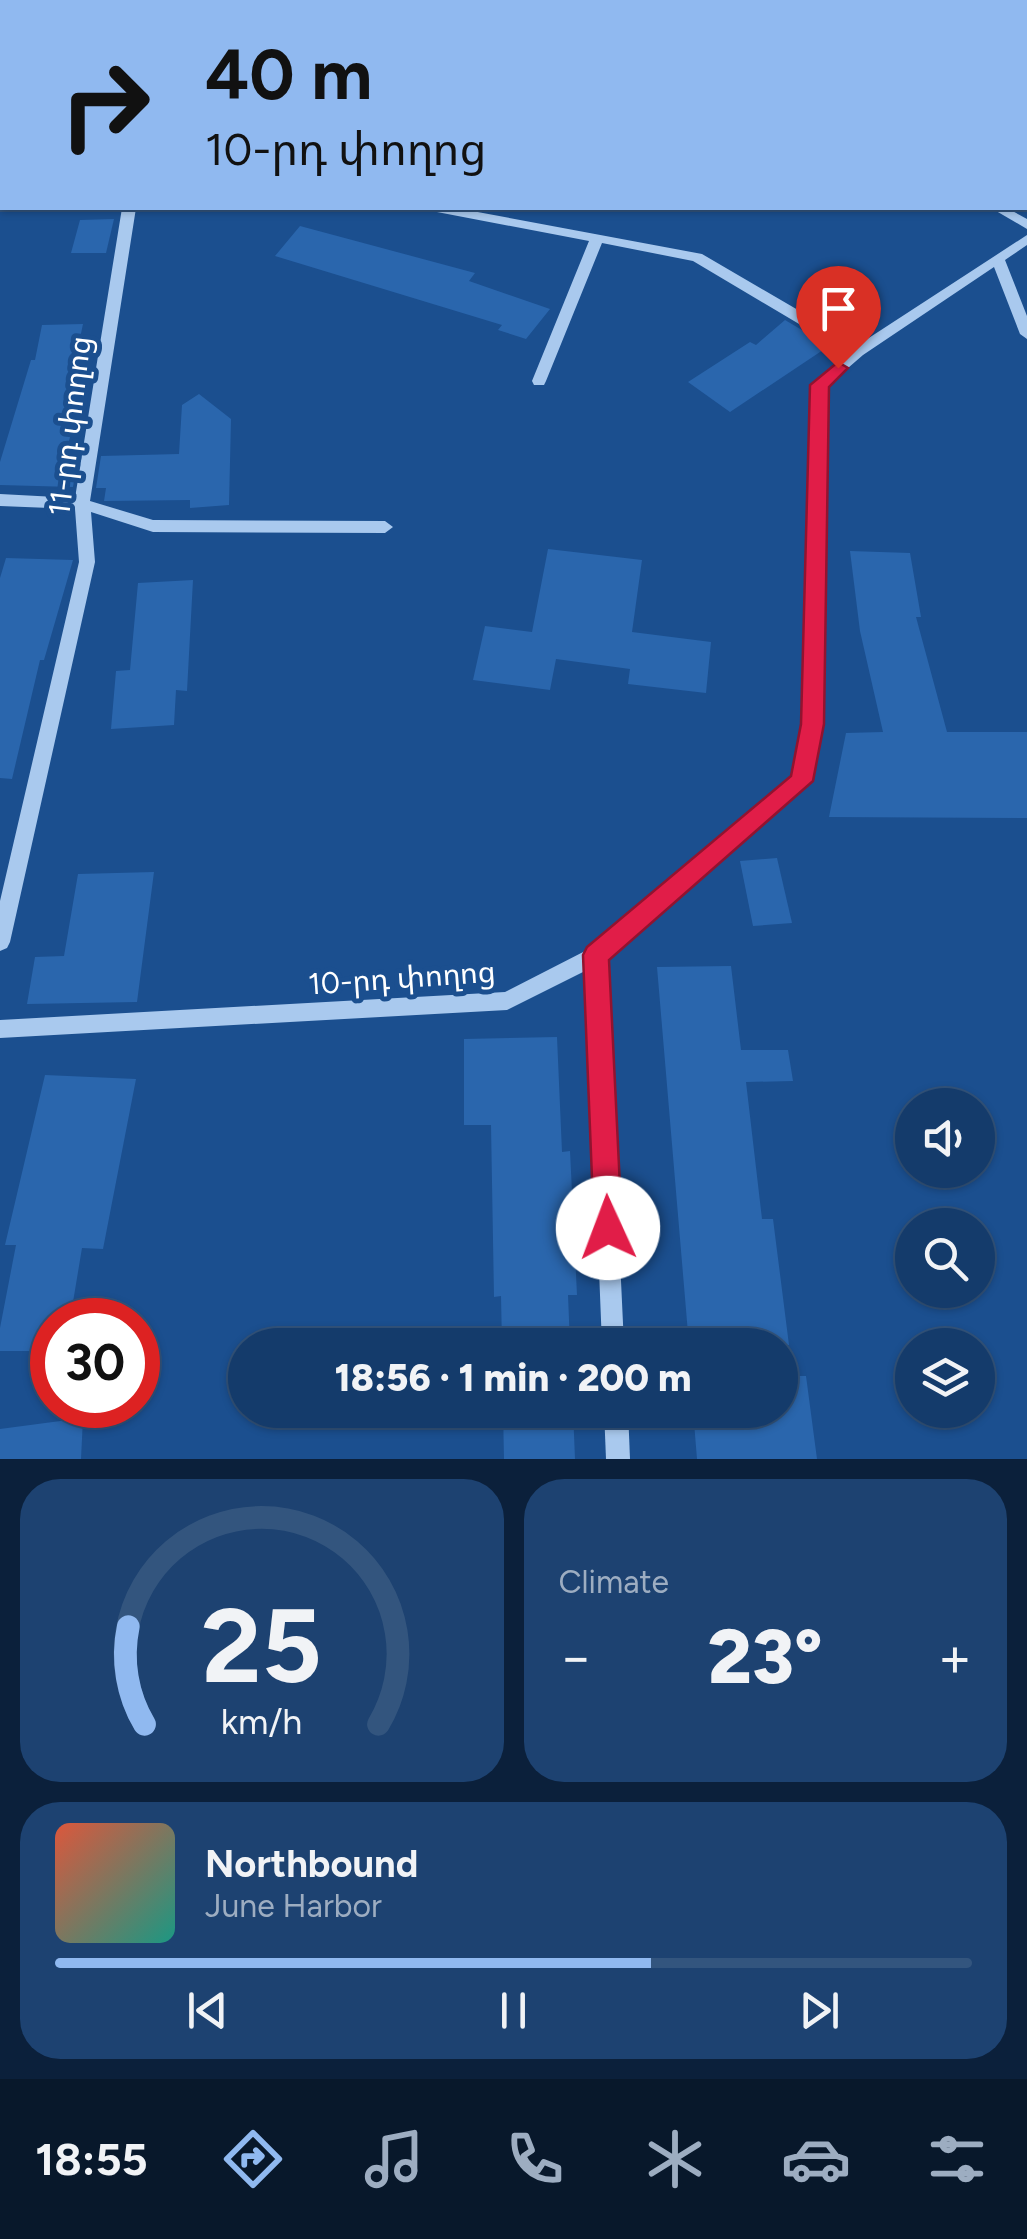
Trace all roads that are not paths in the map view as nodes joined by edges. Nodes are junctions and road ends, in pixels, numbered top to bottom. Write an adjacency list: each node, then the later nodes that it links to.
1 (129, 210): 12 (street, 11-րդ փողոց)
2 (449, 210): 5 (street)
3 (1001, 210): 4 (street)
4 (1027, 225)
5 (597, 238): 9 (street); 10 (street)
6 (1027, 239): 7 (street, 10-րդ փողոց)
7 (998, 260): 8 (street); 9 (street, 10-րդ փողոց)
8 (1027, 334)
9 (858, 352): 15 (street, 10-րդ փողոց)
10 (539, 381)
11 (0, 500): 12 (street)
12 (82, 504): 13 (street); 14 (street, 11-րդ փողոց)
13 (385, 527)
14 (0, 942)
15 (596, 955): 16 (street, 10-րդ փողոց); 17 (street)
16 (0, 1029)
17 (612, 1328)
18 (617, 1428): 19 (street)
19 (618, 1459)

